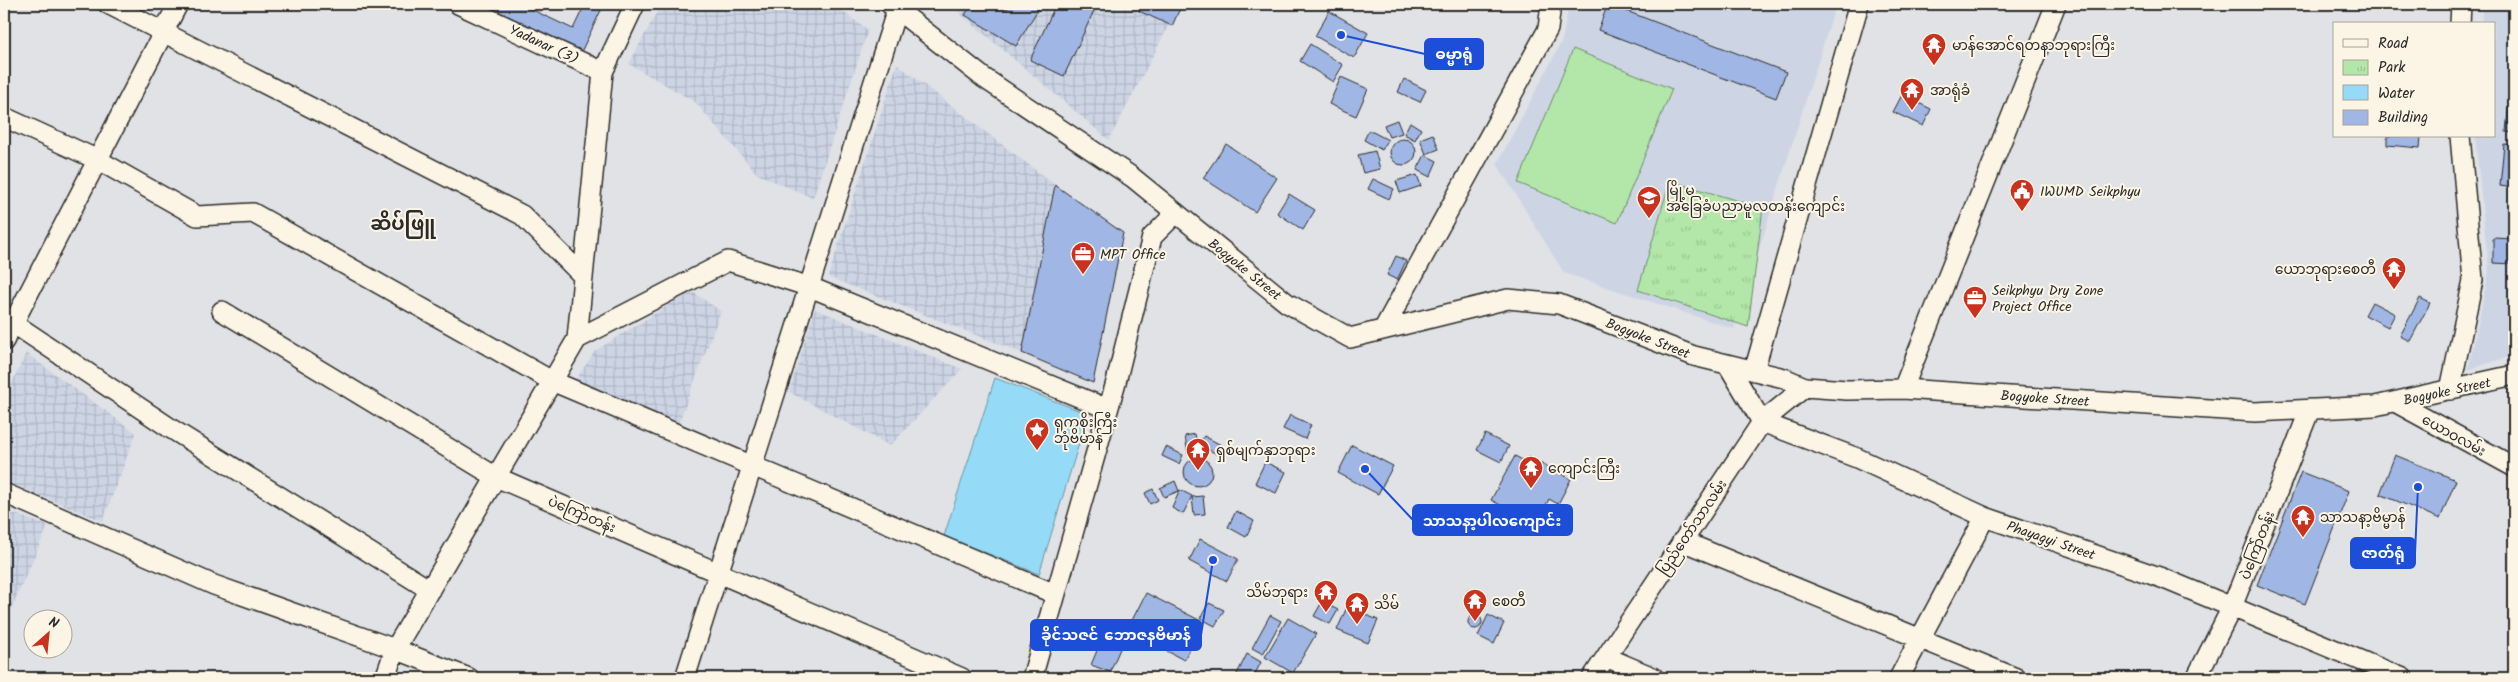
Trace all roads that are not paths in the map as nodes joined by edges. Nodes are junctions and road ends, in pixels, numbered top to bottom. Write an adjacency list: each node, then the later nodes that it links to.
1 (108, 4): 11 (street)
2 (178, 4): 11 (street)
3 (458, 4): 12 (street, Yadanar (3))
4 (635, 4): 12 (street)
5 (1551, 4): 21 (street)
6 (1859, 4): 25 (street)
7 (2056, 4): 29 (street)
8 (2461, 4): 10 (street)
9 (893, 6): 16 (street, Bogyoke Street); 18 (street)
10 (2460, 22)
11 (163, 32): 15 (street); 17 (street)
12 (603, 72): 17 (street)
13 (4, 117): 15 (street)
14 (2460, 138): 30 (street)
15 (98, 160): 20 (street); 27 (street)
16 (1176, 213): 21 (street, Bogyoke Street); 33 (street)
17 (583, 276): 22 (street)
18 (810, 287): 22 (street); 33 (street); 35 (street)
19 (222, 311): 37 (street, ပဲကြော်တန်း)
20 (9, 319): 23 (street); 42 (street)
21 (1383, 330): 24 (street, Bogyoke Street)
22 (577, 339): 27 (street)
23 (4, 341)
24 (1728, 365): 25 (street, Bogyoke Street); 34 (street)
25 (1754, 371): 28 (street, Bogyoke Street)
26 (2514, 375): 30 (street, Bogyoke Street)
27 (552, 381): 35 (street); 37 (street)
28 (1805, 387): 29 (street, Bogyoke Street); 34 (street, ပြည်တော်သာလမ်း)
29 (1903, 389): 32 (street, Bogyoke Street)
30 (2450, 390): 31 (street, Bogyoke Street)
31 (2395, 402): 32 (street, Bogyoke Street); 36 (street, ယောဝလမ်း)
32 (2310, 409): 44 (street, ပဲကြော်တန်း)
33 (1108, 410): 43 (street)
34 (1762, 422): 39 (street, Phayagyi Street); 40 (street, ပြည်တော်သာလမ်း)
35 (754, 466): 41 (street); 43 (street)
36 (2514, 467)
37 (496, 477): 41 (street, ပဲကြော်တန်း); 42 (street)
38 (4, 494): 46 (street)
39 (1984, 517): 44 (street, Phayagyi Street); 45 (street)
40 (1682, 541): 45 (street); 47 (street, ပြည်တော်သာလမ်း)
41 (720, 574): 50 (street); 51 (street, ပဲကြော်တန်း)
42 (430, 590): 46 (street)
43 (1055, 594): 52 (street)
44 (2232, 607): 57 (street, ပဲကြော်တန်း); 58 (street, Phayagyi Street)
45 (1921, 639): 55 (street); 56 (street)
46 (395, 649): 48 (street); 49 (street)
47 (1606, 657): 53 (street, ပြည်တော်သာလမ်း); 54 (street)
48 (385, 678)
49 (468, 678)
50 (685, 678)
51 (962, 678)
52 (1032, 678)
53 (1592, 678)
54 (1655, 678)
55 (1899, 678)
56 (2016, 678)
57 (2196, 678)
58 (2403, 678)

